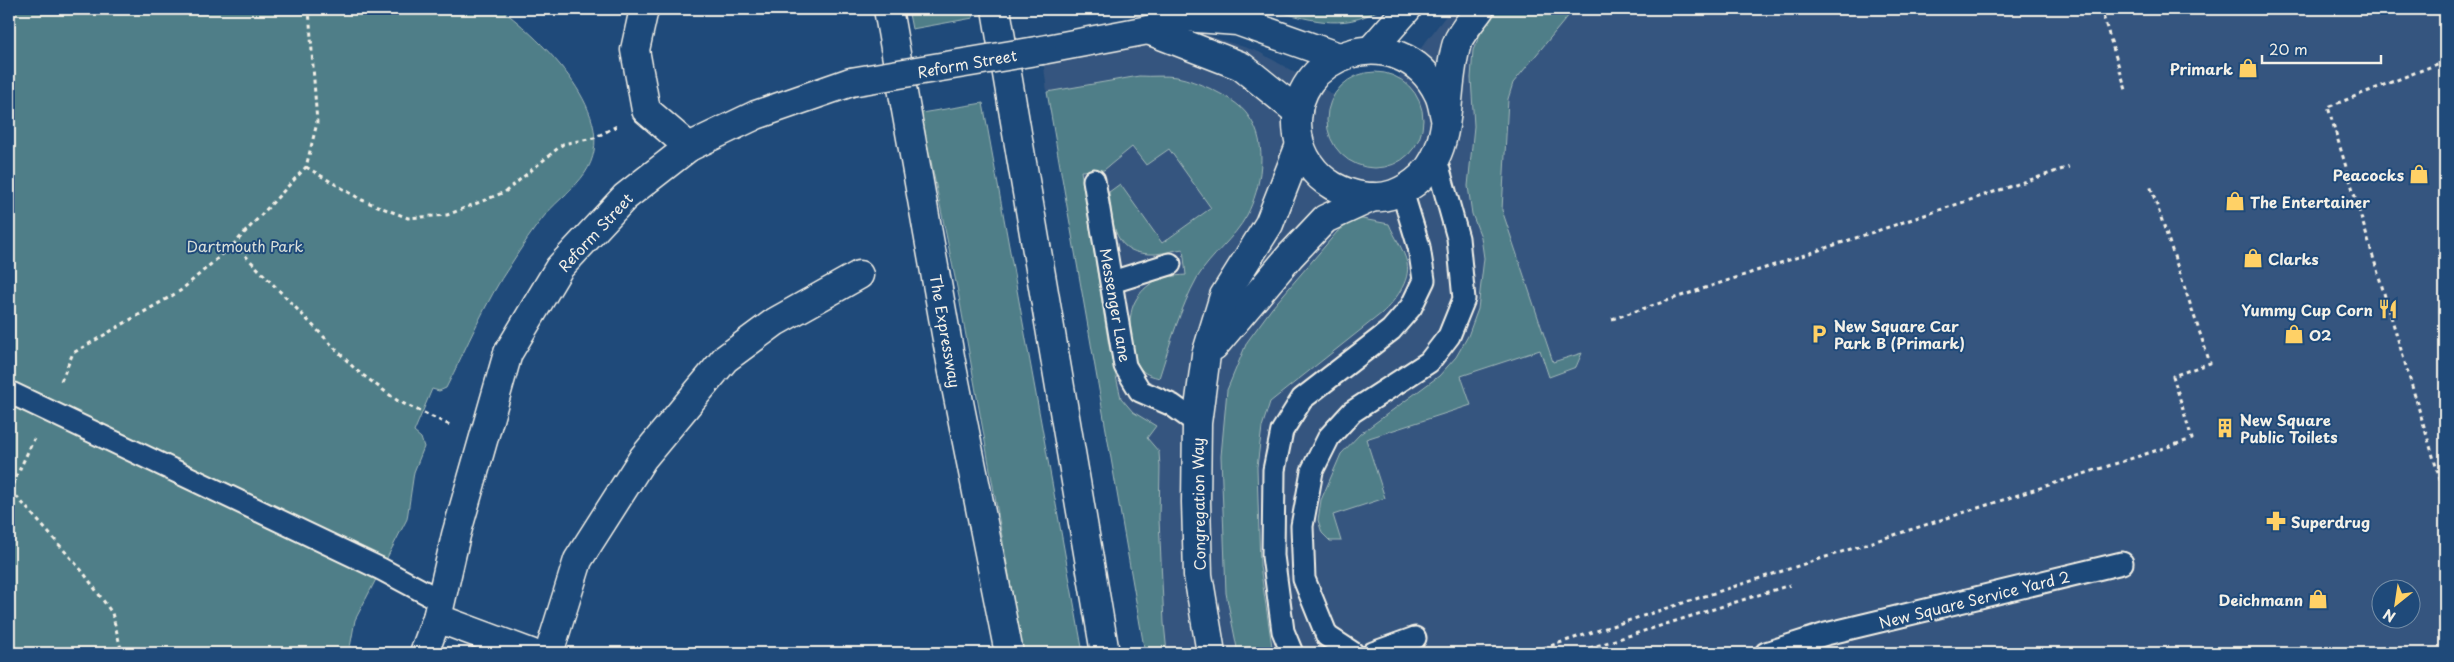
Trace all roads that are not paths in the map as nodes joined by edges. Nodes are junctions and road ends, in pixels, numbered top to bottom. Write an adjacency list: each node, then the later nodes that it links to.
1 (644, 9): 12 (main road)
2 (888, 9): 29 (main road, The Expressway)
3 (996, 9): 30 (main road)
4 (1407, 9): 7 (main road)
5 (1480, 9): 10 (main road)
6 (1148, 30): 8 (main road, Reform Street); 9 (main road); 12 (main road, Reform Street, bridge)
7 (1371, 50): 8 (main road); 10 (main road)
8 (1339, 57): 9 (main road)
9 (1298, 112): 11 (main road)
10 (1445, 118): 13 (main road)
11 (1300, 145): 16 (main road); 20 (main road, Congregation Way)
12 (690, 147): 24 (main road, Reform Street)
13 (1436, 159): 15 (main road); 33 (lane)
14 (1094, 180): 19 (lane, Messenger Lane)
15 (1402, 191): 16 (main road); 32 (lane)
16 (1373, 197): 20 (main road)
17 (1170, 264): 19 (lane)
18 (858, 275): 28 (main road)
19 (1112, 282): 22 (lane, Messenger Lane)
20 (1206, 354): 22 (main road, Congregation Way)
21 (9, 392): 24 (lane)
22 (1197, 423): 31 (main road, Congregation Way)
23 (2122, 563): 35 (lane, New Square Service Yard 2)
24 (439, 609): 26 (main road, Reform Street); 27 (main road)
25 (1415, 638): 34 (lane)
26 (424, 653)
27 (531, 653)
28 (549, 653)
29 (1009, 653)
30 (1105, 653)
31 (1211, 653)
32 (1292, 653)
33 (1353, 653)
34 (1373, 653)
35 (1766, 653)

